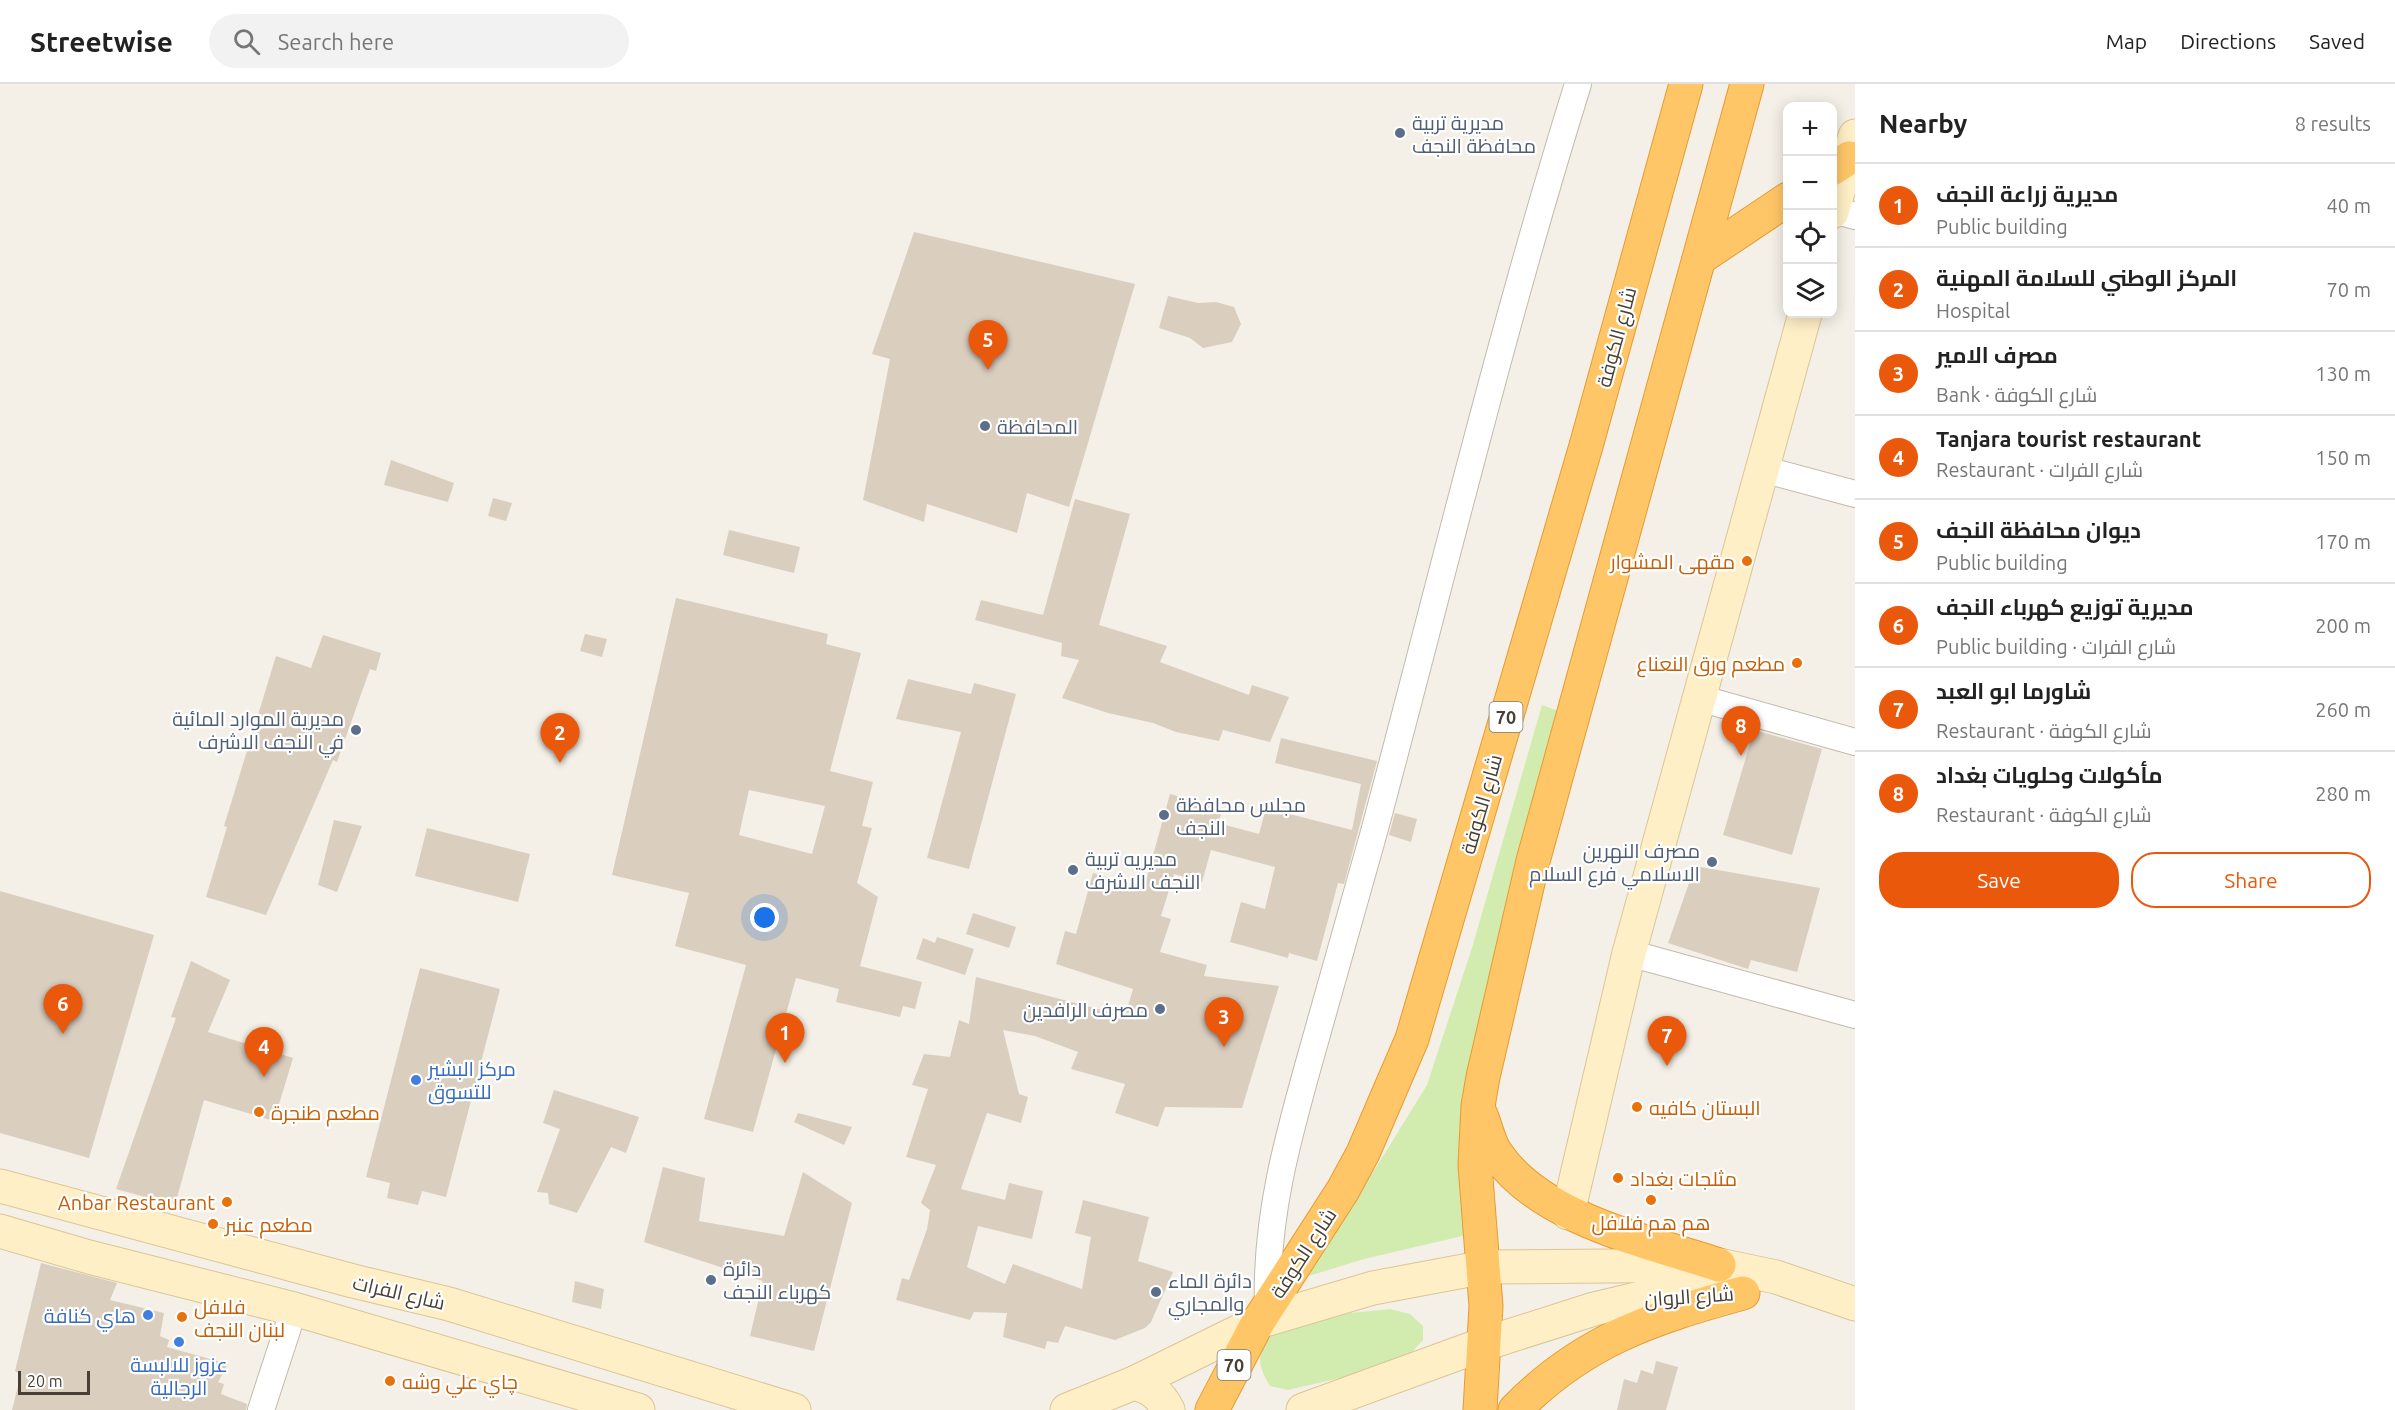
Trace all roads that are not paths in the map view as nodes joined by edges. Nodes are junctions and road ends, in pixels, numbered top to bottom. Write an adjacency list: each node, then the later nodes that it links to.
1 (1578, 84): 28 (street)
2 (1686, 84): 28 (highway, شارع الكوفة / 70)
3 (1747, 84): 9 (highway)
4 (1846, 154): 6 (main road)
5 (1783, 202): 9 (highway)
6 (1833, 210)
7 (1837, 212): 8 (street)
8 (1855, 216)
9 (1700, 258): 17 (highway)
10 (1804, 318): 11 (main road)
11 (1762, 470): 12 (street); 13 (main road)
12 (1855, 494)
13 (1699, 698): 14 (street); 15 (main road)
14 (1855, 742)
15 (1629, 953): 16 (street); 20 (main road)
16 (1855, 1015)
17 (1478, 1106): 20 (highway); 24 (highway)
18 (5, 1187): 19 (main road, شارع الفرات); 21 (main road)
19 (93, 1211): 22 (main road); 33 (main road, شارع الفرات)
20 (1568, 1213): 23 (highway)
21 (0, 1231): 22 (main road)
22 (89, 1257): 27 (main road)
23 (1719, 1265): 24 (main road, شارع الروان); 26 (main road, شارع الروان)
24 (1485, 1267): 28 (main road, شارع الروان); 29 (highway)
25 (1743, 1293): 26 (main road, شارع الروان); 29 (main road, شارع الروان); 39 (highway)
26 (1841, 1300)
27 (294, 1309): 31 (street); 32 (main road)
28 (1263, 1315): 30 (main road); 36 (highway, 70)
29 (1484, 1344): 37 (main road, شارع الروان); 38 (highway)
30 (1134, 1383): 34 (main road); 35 (main road)
31 (261, 1410)
32 (638, 1410)
33 (794, 1410)
34 (1068, 1410)
35 (1168, 1410)
36 (1212, 1410)
37 (1303, 1410)
38 (1480, 1410)
39 (1515, 1410)

